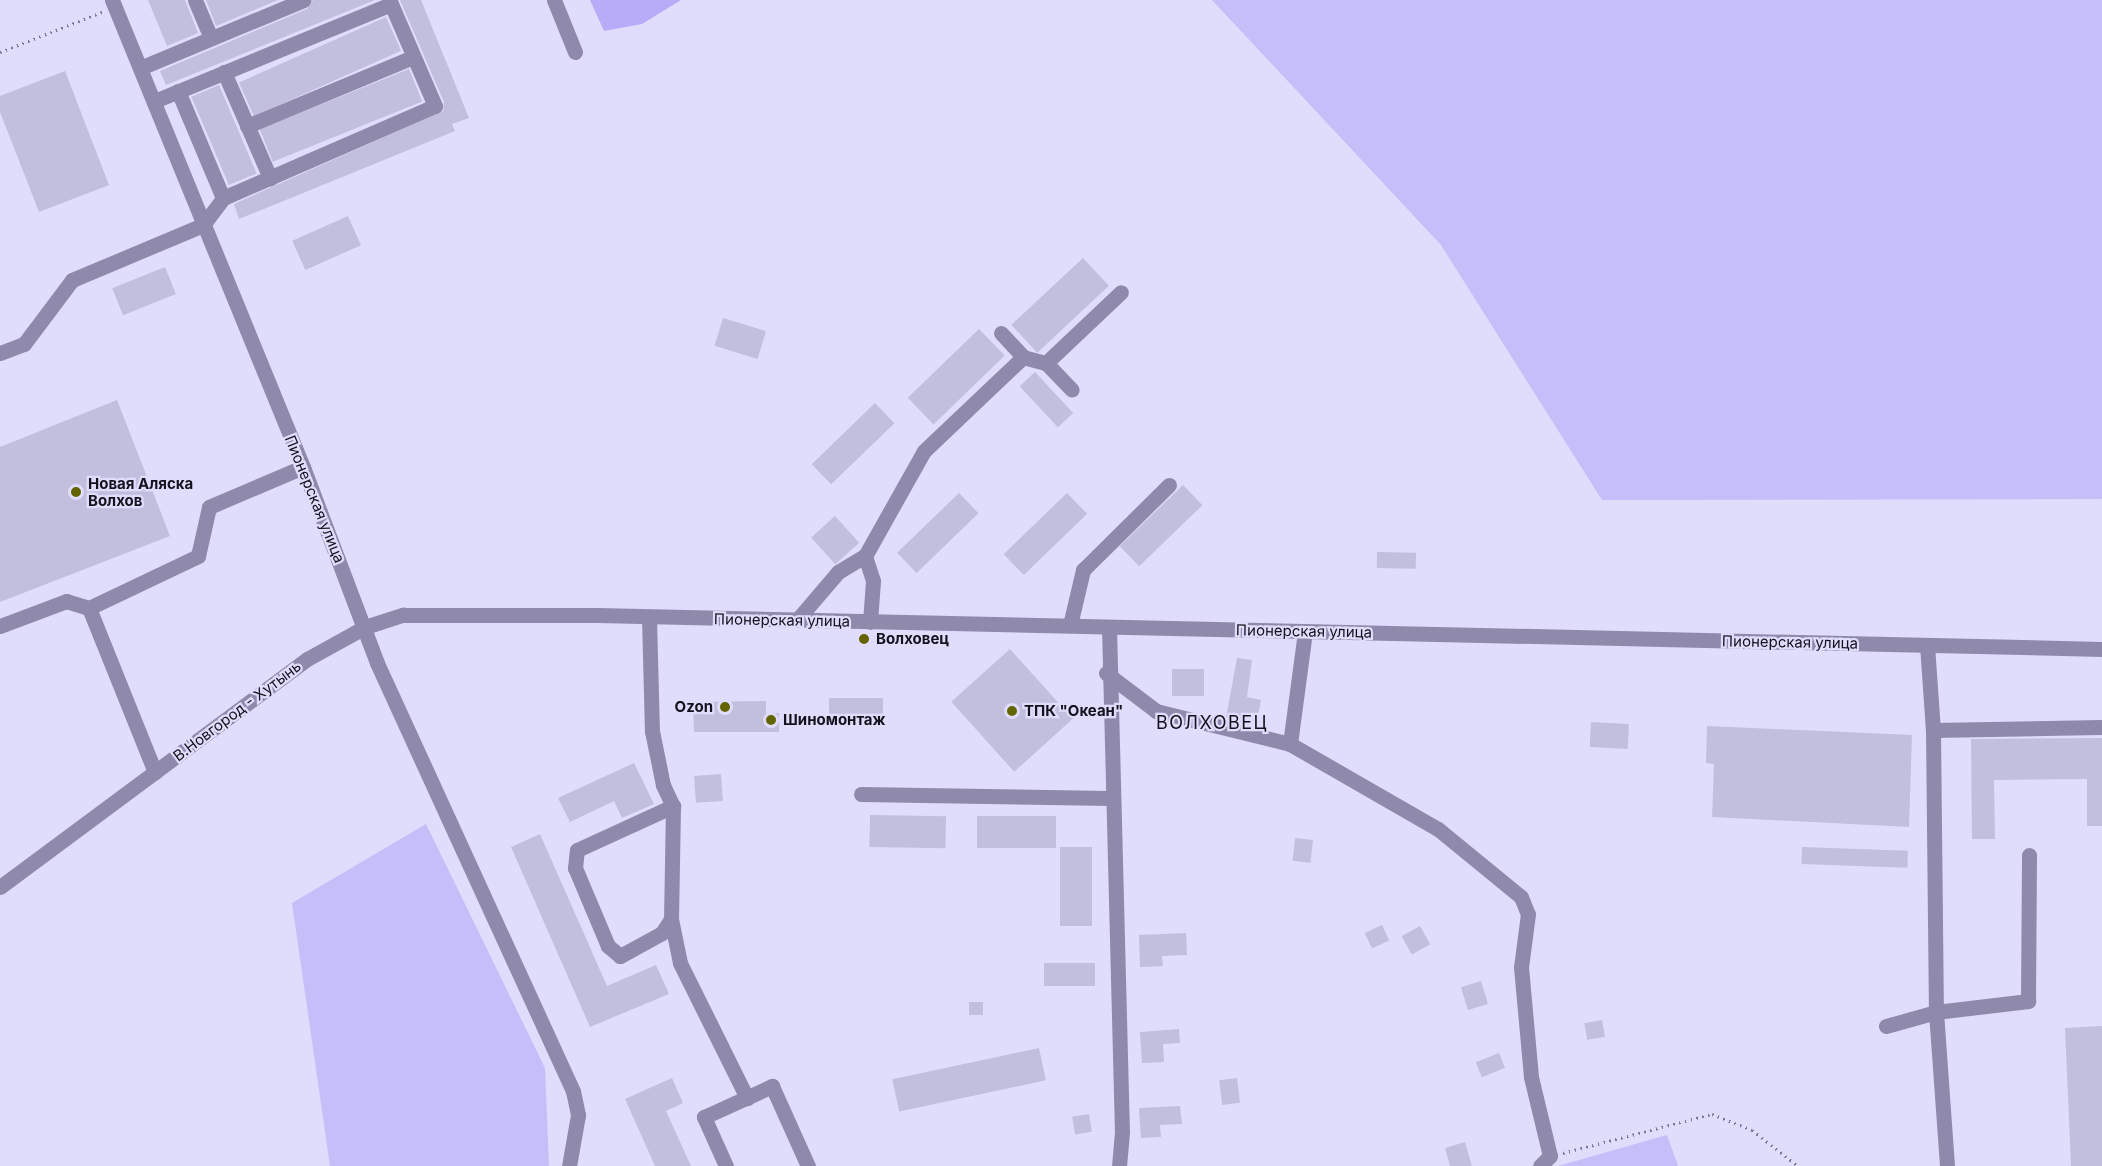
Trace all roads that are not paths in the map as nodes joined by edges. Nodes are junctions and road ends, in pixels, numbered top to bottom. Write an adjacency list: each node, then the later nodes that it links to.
1 (195, 0): 5 (street)
2 (303, 0): 5 (street)
3 (554, 0): 6 (street)
4 (113, 3): 8 (street, Пионерская улица)
5 (211, 38): 8 (street)
6 (575, 52)
7 (413, 57): 9 (street); 12 (street); 13 (street)
8 (140, 68): 11 (street, Пионерская улица)
9 (224, 72): 10 (street); 12 (street)
10 (177, 90): 11 (street); 14 (street)
11 (154, 101): 15 (street, Пионерская улица)
12 (247, 126): 13 (street)
13 (270, 178): 14 (street)
14 (223, 198): 15 (street)
15 (203, 225): 18 (street); 22 (street, Пионерская улица)
16 (1121, 292): 20 (street)
17 (1001, 333): 19 (street)
18 (0, 354)
19 (1023, 357): 20 (street); 24 (street)
20 (1046, 363): 21 (street)
21 (1072, 390)
22 (303, 467): 25 (street); 32 (street, Пионерская улица)
23 (1169, 485): 30 (street)
24 (865, 556): 28 (street); 29 (street)
25 (89, 608): 31 (street); 41 (street)
26 (506, 614): 27 (street, Пионерская улица); 32 (street, В.Новгород - Хутынь)
27 (649, 618): 28 (street, Пионерская улица); 44 (street)
28 (797, 620): 29 (street, Пионерская улица)
29 (870, 622): 30 (street, Пионерская улица)
30 (1070, 626): 33 (street, Пионерская улица)
31 (0, 627)
32 (365, 627): 41 (street, В.Новгород - Хутынь); 52 (street, Пионерская улица)
33 (1108, 627): 34 (street, Пионерская улица); 37 (street)
34 (1305, 631): 35 (street, Пионерская улица); 40 (street)
35 (1927, 645): 36 (street, Пионерская улица); 39 (street)
36 (2102, 648)
37 (1106, 674): 40 (street); 43 (street)
38 (2102, 727): 39 (street)
39 (1933, 730): 48 (street)
40 (1290, 744): 51 (street)
41 (155, 772): 46 (street, В.Новгород - Хутынь)
42 (861, 794): 43 (street)
43 (1110, 798): 55 (street)
44 (673, 806): 47 (street); 47 (street)
45 (2029, 855): 48 (street)
46 (0, 887)
47 (671, 919): 50 (street)
48 (1936, 1012): 49 (street); 56 (street)
49 (1886, 1026)
50 (747, 1098): 53 (street); 54 (street)
51 (1545, 1161)
52 (569, 1166)
53 (726, 1166)
54 (808, 1166)
55 (1119, 1166)
56 (1947, 1166)

